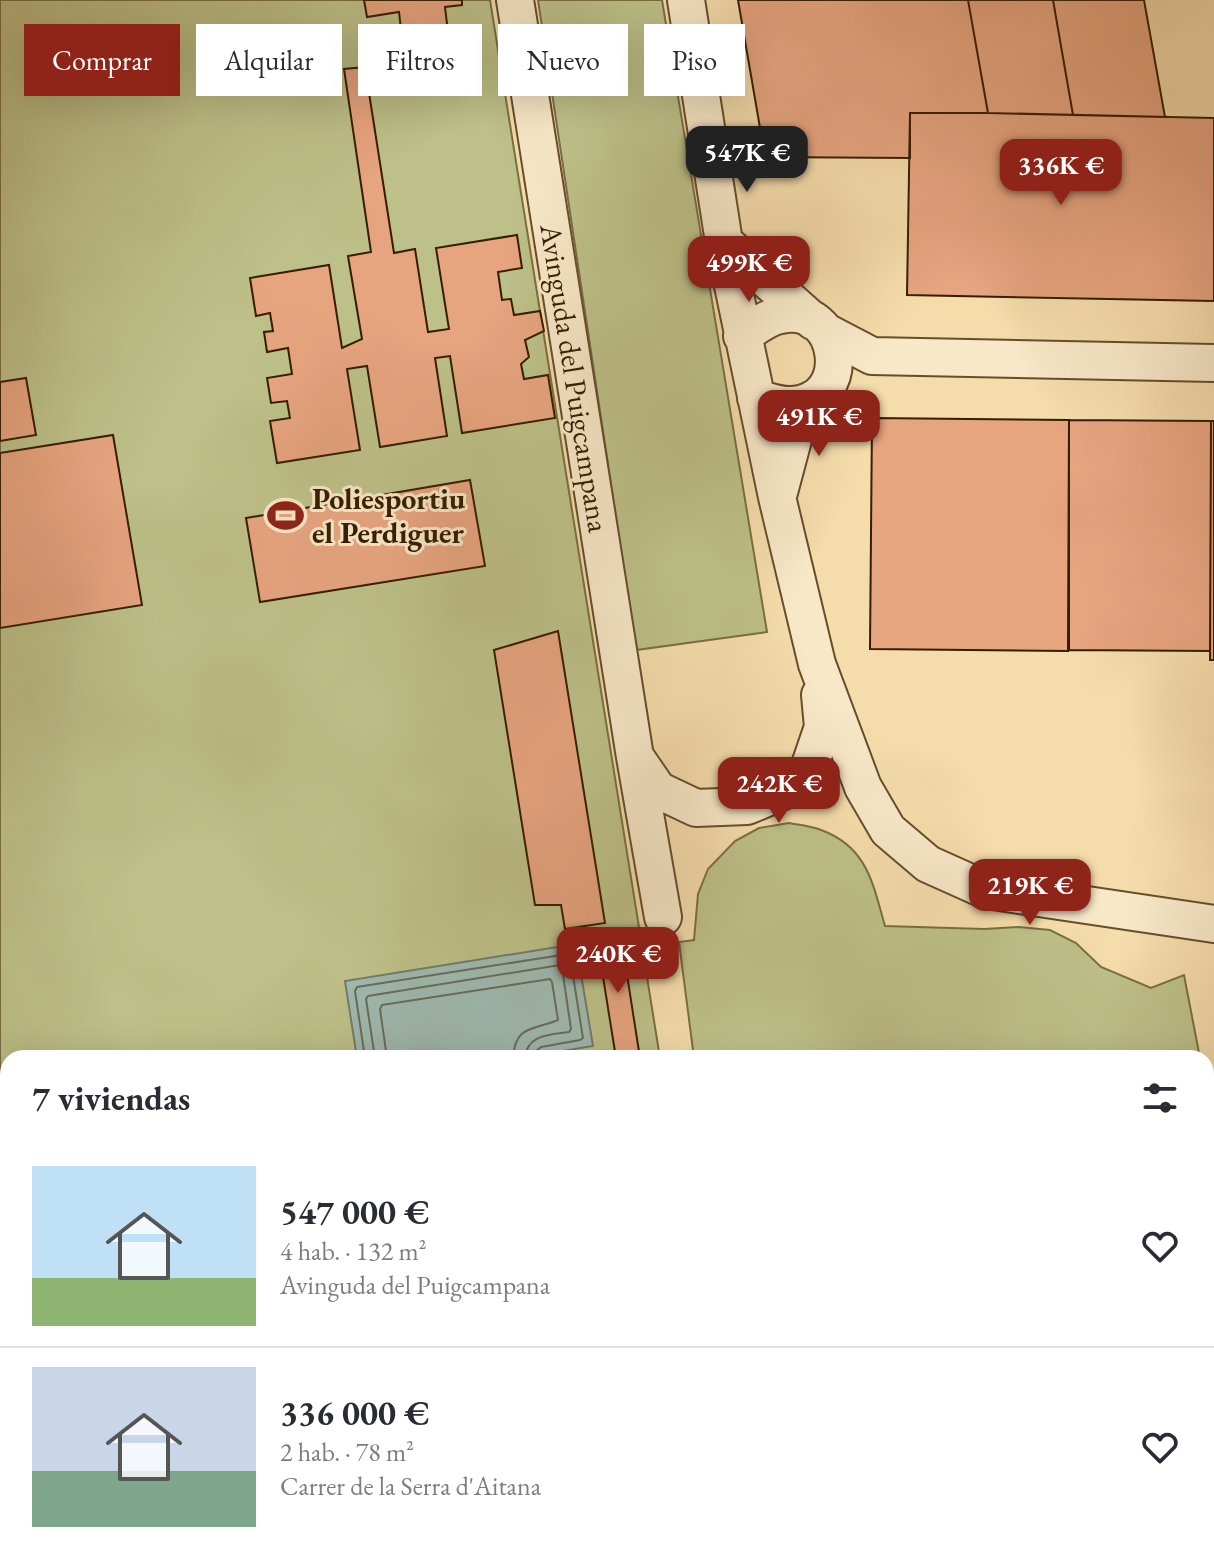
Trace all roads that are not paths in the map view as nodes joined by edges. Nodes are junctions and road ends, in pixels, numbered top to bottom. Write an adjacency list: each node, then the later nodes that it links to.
1 (515, 0): 12 (street, Avinguda del Puigcampana)
2 (686, 0): 3 (street, Avinguda del Puigcampana)
3 (724, 242): 4 (street); 5 (street, Avinguda del Puigcampana)
4 (820, 327): 5 (street); 6 (street); 8 (street)
5 (742, 336): 9 (street, Avinguda del Puigcampana)
6 (872, 356): 7 (street); 8 (street)
7 (1214, 363)
8 (821, 391): 9 (street); 10 (street)
9 (756, 398): 10 (street, Avinguda del Puigcampana)
10 (777, 497): 11 (street, Avinguda del Puigcampana)
11 (817, 664): 12 (street, Avinguda del Puigcampana); 14 (street, Avinguda del Puigcampana)
12 (635, 757): 13 (street, Avinguda del Puigcampana)
13 (663, 917)
14 (1214, 924)

